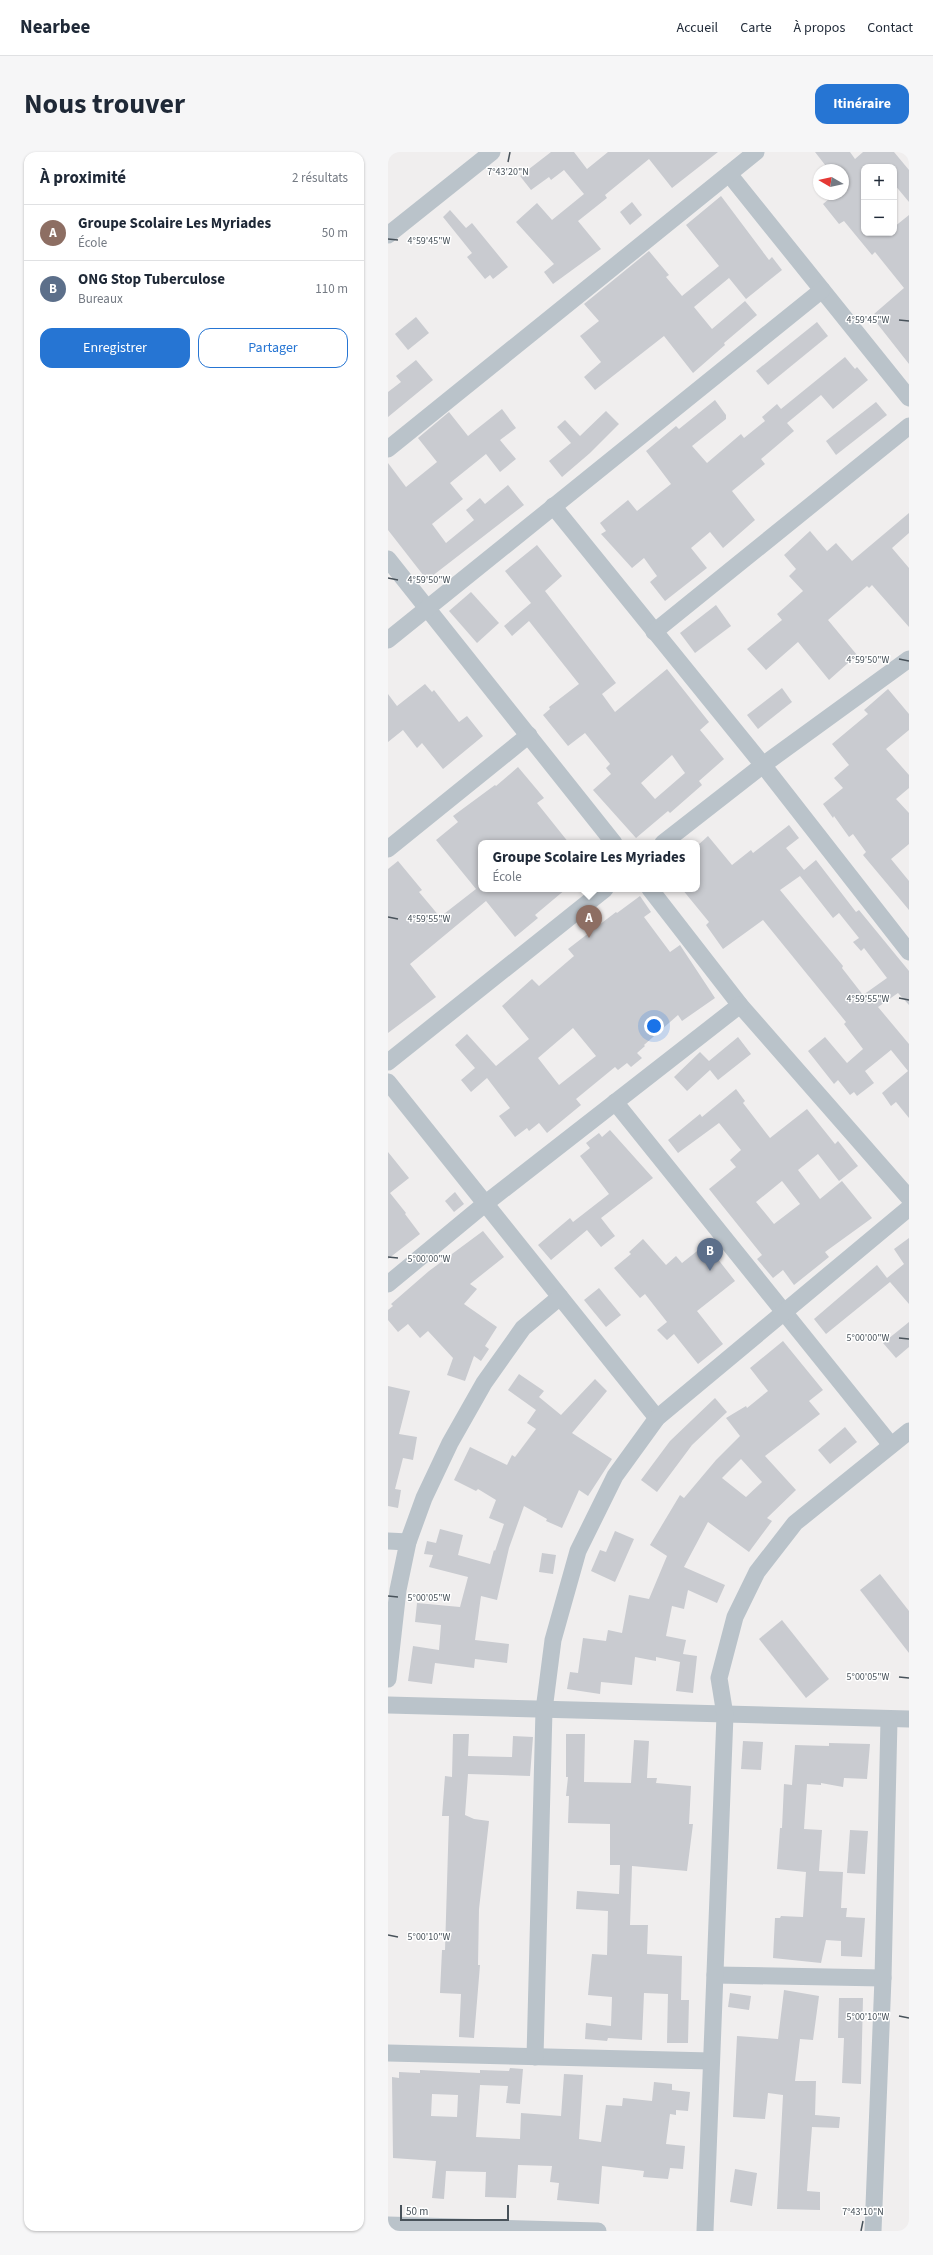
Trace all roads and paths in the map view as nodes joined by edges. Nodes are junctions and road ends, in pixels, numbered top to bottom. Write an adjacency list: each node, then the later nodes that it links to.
1 (492, 152): 4 (street)
2 (756, 152): 3 (street)
3 (730, 174): 5 (street); 8 (street)
4 (388, 235)
5 (822, 290): 6 (street); 9 (street)
6 (909, 398)
7 (909, 426): 12 (street)
8 (388, 449)
9 (553, 506): 11 (street); 12 (street)
10 (388, 559): 11 (street)
11 (428, 608): 13 (street); 15 (street)
12 (654, 632): 16 (street)
13 (388, 640)
14 (907, 664): 16 (street)
15 (529, 735): 17 (street); 19 (street)
16 (762, 765): 18 (street); 22 (street)
17 (612, 840)
18 (667, 840)
19 (388, 849)
20 (601, 892): 24 (street)
21 (652, 892): 23 (street)
22 (909, 952)
23 (740, 1005): 26 (street); 27 (street)
24 (388, 1062)
25 (388, 1082): 28 (street)
26 (615, 1102): 28 (street); 32 (street)
27 (909, 1198)
28 (486, 1203): 30 (street); 31 (street)
29 (909, 1208): 32 (street)
30 (388, 1284)
31 (560, 1297): 33 (street); 37 (street)
32 (785, 1313): 33 (street); 35 (street)
33 (657, 1418): 40 (street)
34 (909, 1431): 35 (street)
35 (891, 1445): 41 (street)
36 (388, 1541): 37 (street)
37 (408, 1542): 38 (street)
38 (388, 1679)
39 (388, 1706): 40 (street)
40 (544, 1710): 41 (street); 47 (street)
41 (725, 1715): 42 (street); 44 (street)
42 (890, 1720): 43 (street); 45 (street)
43 (909, 1720)
44 (715, 1975): 45 (street); 48 (street)
45 (883, 1978): 53 (street)
46 (388, 2053): 47 (street)
47 (535, 2057): 48 (street)
48 (711, 2061): 52 (street)
49 (388, 2225): 50 (street)
50 (535, 2230): 51 (street)
51 (598, 2231)
52 (705, 2231)
53 (873, 2231)

